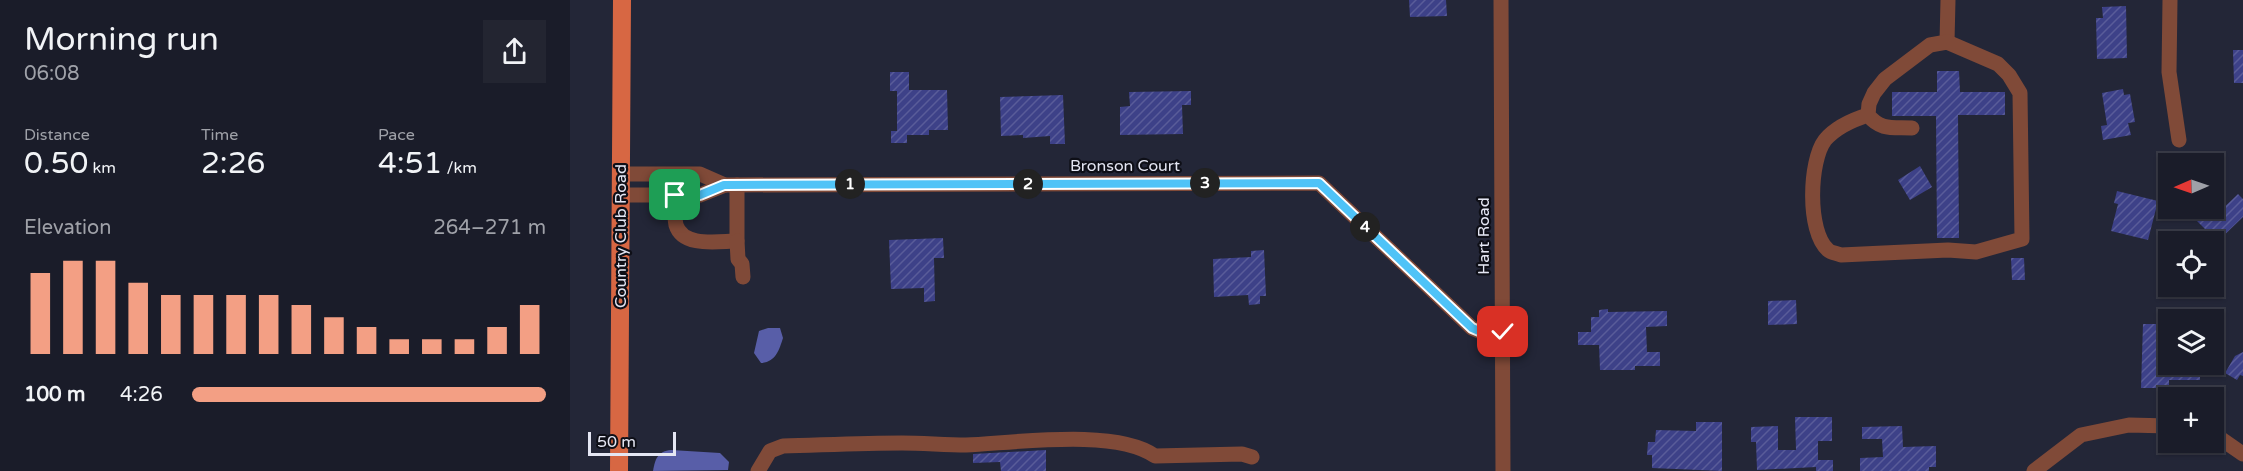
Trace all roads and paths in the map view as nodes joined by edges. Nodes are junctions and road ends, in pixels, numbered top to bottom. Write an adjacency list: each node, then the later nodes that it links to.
1 (622, 0): 9 (main road, Country Club Road)
2 (1501, 0): 15 (street, Hart Road)
3 (1948, 0): 5 (street)
4 (2170, 0): 8 (street)
5 (1947, 42): 6 (street); 6 (street)
6 (1868, 115): 7 (street)
7 (1912, 128)
8 (2179, 141)
9 (621, 174): 10 (street, Bronson Court); 11 (main road, Country Club Road)
10 (731, 185): 12 (street, Bronson Court); 13 (street); 15 (street, Bronson Court)
11 (621, 195): 12 (street, Bronson Court); 20 (main road, Country Club Road)
12 (675, 195): 13 (street)
13 (737, 241): 14 (street)
14 (743, 277)
15 (1503, 332): 22 (street, Hart Road)
16 (2158, 426): 23 (street)
17 (2224, 441): 18 (street)
18 (2243, 454)
19 (1252, 457): 21 (street)
20 (619, 471)
21 (758, 471)
22 (1503, 471)
23 (2034, 471)

